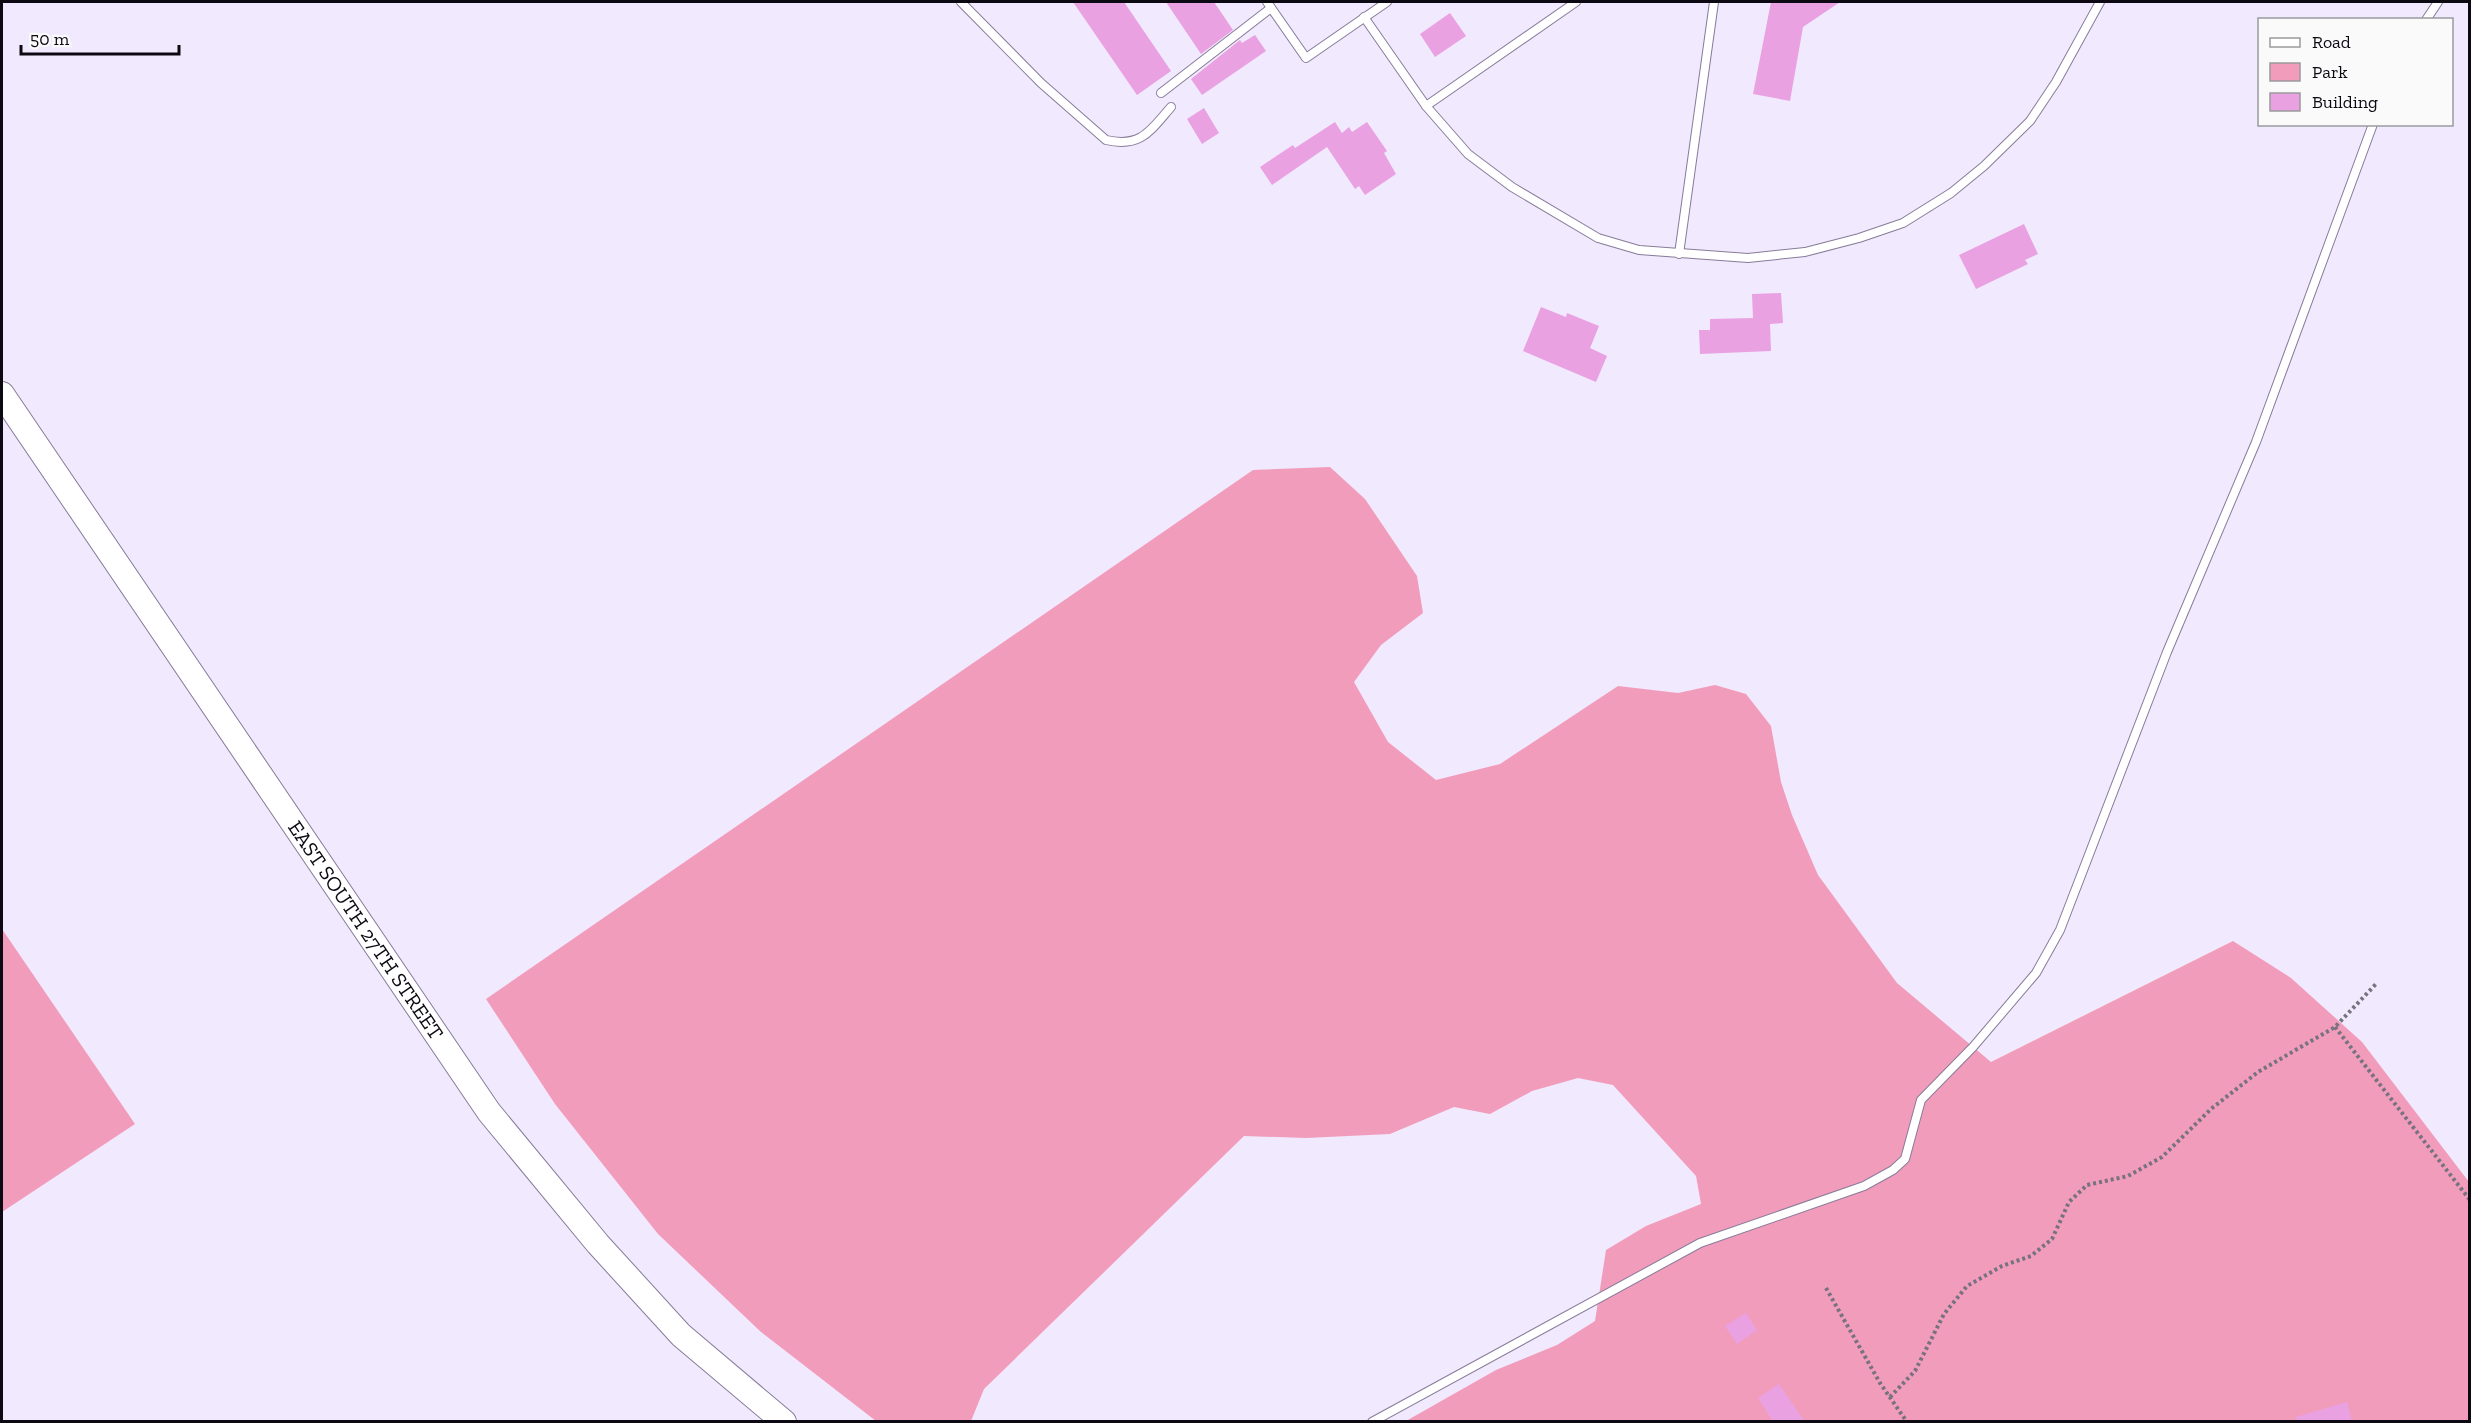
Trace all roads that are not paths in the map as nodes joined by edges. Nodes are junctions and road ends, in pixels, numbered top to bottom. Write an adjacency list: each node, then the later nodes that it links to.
1 (961, 2): 12 (lane)
2 (1387, 2): 8 (lane)
3 (1576, 2): 11 (lane)
4 (1714, 2): 14 (lane)
5 (2100, 2): 14 (lane)
6 (2438, 2): 9 (lane)
7 (1269, 5): 8 (lane); 10 (lane)
8 (1364, 17): 11 (lane)
9 (2427, 18)
10 (1161, 93)
11 (1426, 106): 14 (lane)
12 (1171, 107)
13 (2372, 126): 17 (lane)
14 (1679, 254)
15 (2, 394): 16 (main road, EAST SOUTH 27TH STREET)
16 (784, 1422)
17 (1372, 1422)

